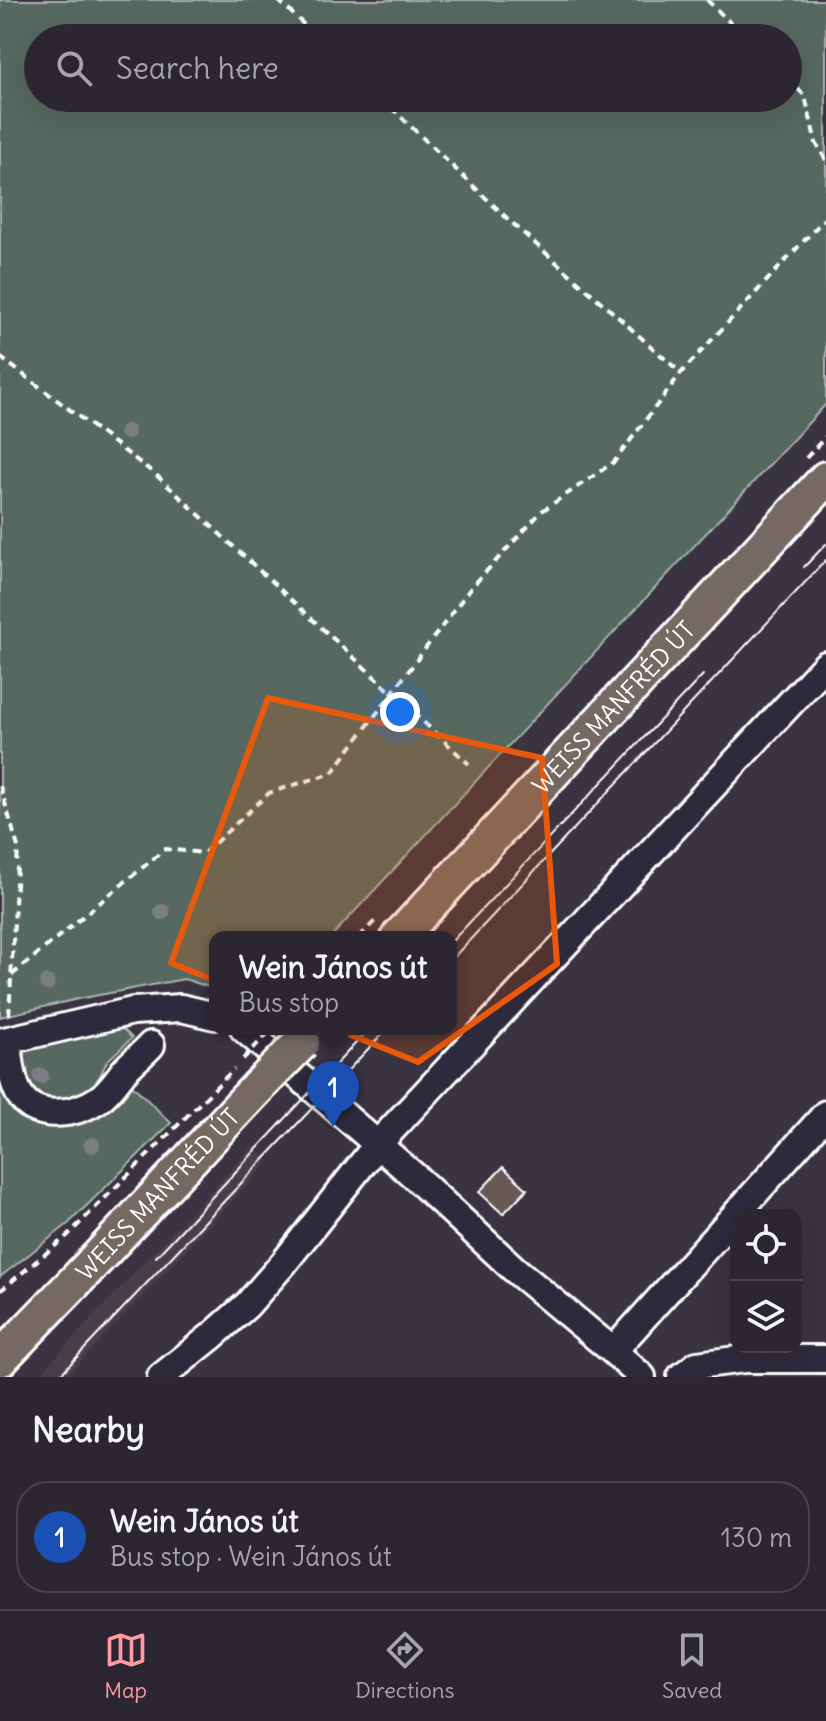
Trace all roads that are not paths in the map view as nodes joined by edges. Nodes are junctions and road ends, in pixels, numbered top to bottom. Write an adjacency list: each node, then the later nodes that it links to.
1 (826, 479): 3 (main road, WEISS MANFRÉD ÚT)
2 (826, 665): 10 (street)
3 (405, 931)
4 (209, 1015): 7 (street)
5 (251, 1035): 10 (street)
6 (294, 1035): 12 (main road, WEISS MANFRÉD ÚT, bridge)
7 (4, 1041): 8 (street)
8 (151, 1045)
9 (826, 1114): 11 (street)
10 (377, 1145): 11 (street); 15 (street)
11 (613, 1351): 16 (street)
12 (0, 1359)
13 (826, 1359): 14 (street)
14 (753, 1368): 17 (street)
15 (161, 1377)
16 (642, 1377)
17 (681, 1377)

